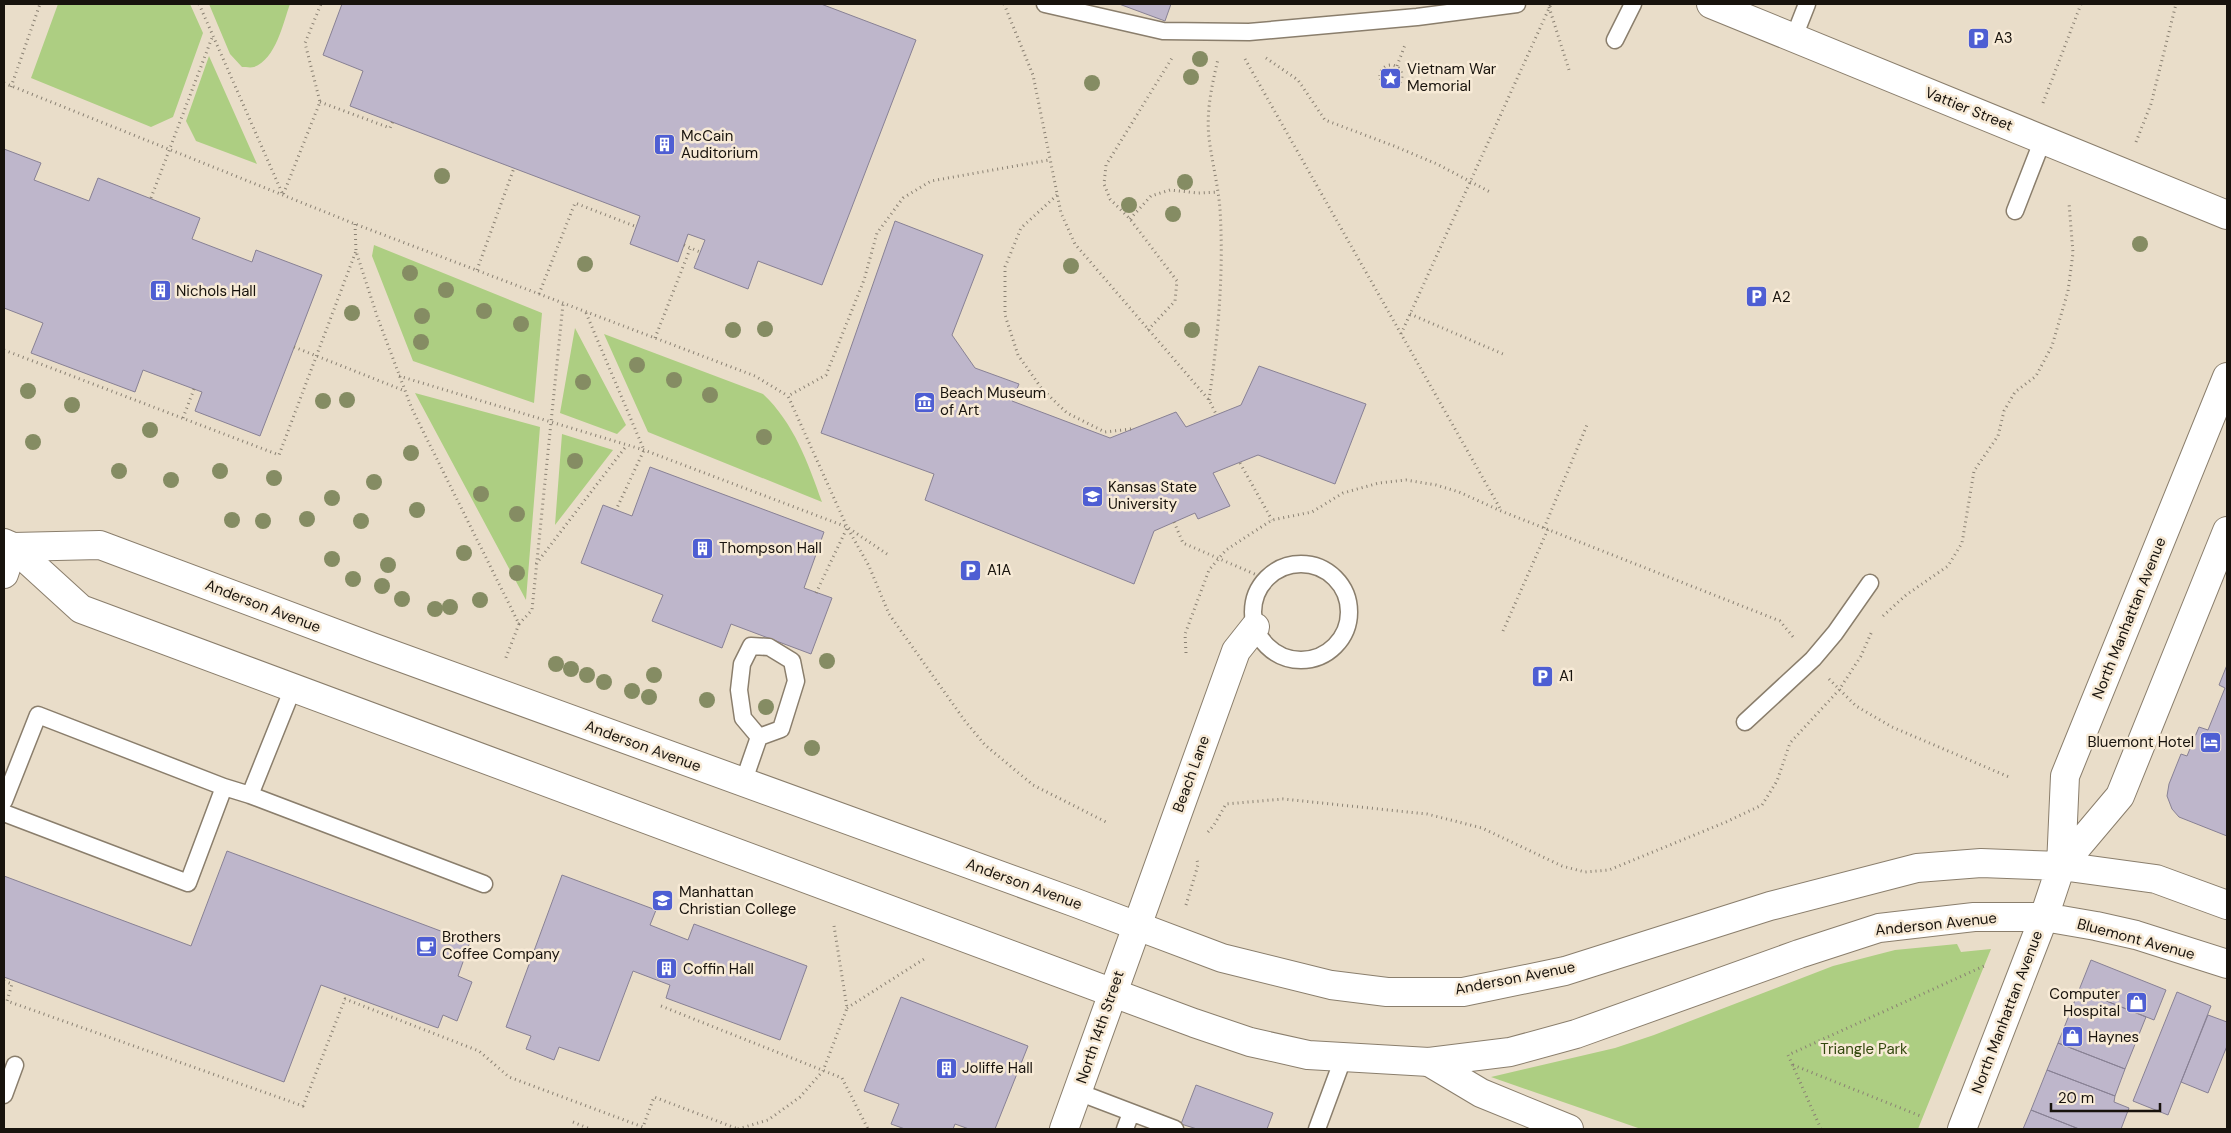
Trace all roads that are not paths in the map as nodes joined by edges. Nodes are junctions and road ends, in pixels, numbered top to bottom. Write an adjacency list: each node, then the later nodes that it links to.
1 (1044, 4): 2 (lane)
2 (1517, 4)
3 (1633, 4): 7 (lane)
4 (1711, 4): 6 (main road, Vattier Street)
5 (1807, 4): 6 (lane)
6 (1794, 37): 8 (main road, Vattier Street)
7 (1615, 40)
8 (2042, 139): 9 (lane); 10 (main road, Vattier Street)
9 (2015, 211)
10 (2227, 215)
11 (2227, 377): 25 (main road, North Manhattan Avenue)
12 (2225, 544): 25 (main road, North Manhattan Avenue)
13 (8, 545): 14 (main road); 17 (main road, Anderson Avenue); 20 (main road, Anderson Avenue)
14 (4, 574)
15 (1870, 583): 18 (lane)
16 (1255, 627): 16 (lane); 29 (main road, Beach Lane)
17 (293, 688): 22 (lane); 31 (main road, Anderson Avenue)
18 (1745, 722)
19 (759, 737): 19 (lane); 20 (lane)
20 (743, 783): 29 (main road, Anderson Avenue)
21 (224, 787): 22 (lane); 23 (lane); 24 (lane)
22 (250, 795): 26 (lane)
23 (4, 801)
24 (4, 813)
25 (2061, 866): 27 (main road); 28 (main road, North Manhattan Avenue); 29 (main road, Anderson Avenue)
26 (484, 884)
27 (2227, 905)
28 (2044, 917): 30 (main road, Bluemont Avenue); 33 (main road, Anderson Avenue); 43 (main road, North Manhattan Avenue)
29 (1136, 925): 31 (main road, North 14th Street)
30 (2227, 964)
31 (1113, 992): 32 (main road, Anderson Avenue); 35 (main road, North 14th Street)
32 (1344, 1056): 33 (main road, Anderson Avenue); 41 (lane)
33 (1429, 1062): 42 (main road, Anderson Avenue)
34 (16, 1065): 36 (lane)
35 (1078, 1092): 37 (lane); 38 (main road, North 14th Street)
36 (4, 1095)
37 (1131, 1113): 39 (lane); 40 (lane)
38 (1064, 1129)
39 (1125, 1129)
40 (1175, 1129)
41 (1317, 1129)
42 (1569, 1129)
43 (1962, 1129)

